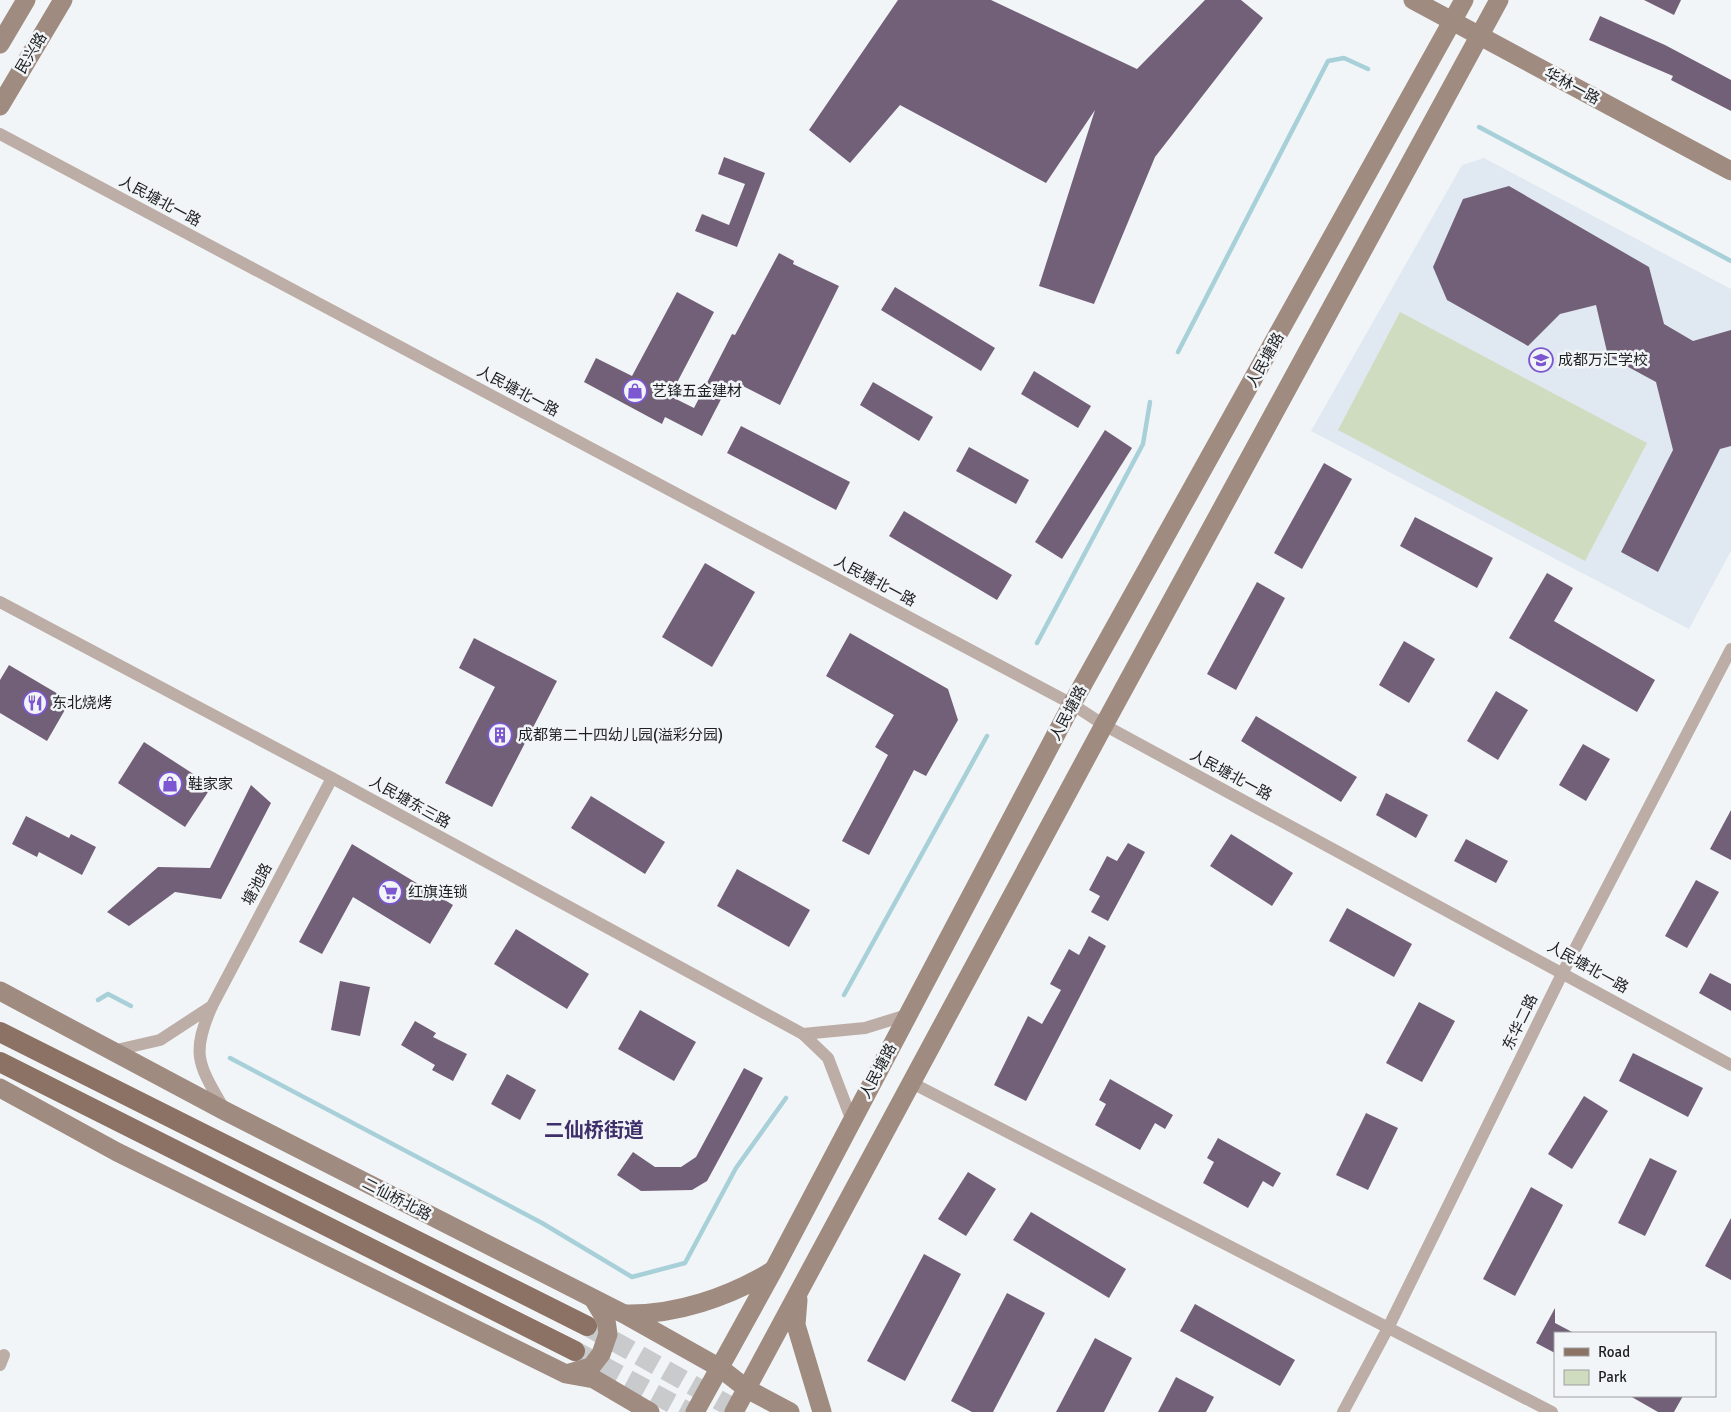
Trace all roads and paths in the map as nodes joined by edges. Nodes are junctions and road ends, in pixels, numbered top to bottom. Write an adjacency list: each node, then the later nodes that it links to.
1 (26, 0): 8 (main road, 民兴路)
2 (63, 0): 9 (main road, 民兴路)
3 (1413, 0): 6 (main road, 华林一路)
4 (1464, 0): 6 (main road, 人民塘路)
5 (1500, 0): 7 (main road)
6 (1453, 22): 7 (main road, 华林一路); 14 (main road, 人民塘路)
7 (1480, 36): 11 (main road, 华林一路); 15 (main road)
8 (0, 44)
9 (0, 106)
10 (0, 134): 14 (street, 人民塘北一路)
11 (1731, 171)
12 (0, 602): 16 (street, 人民塘东三路)
13 (1731, 649): 17 (street, 东华二路)
14 (1072, 704): 15 (street, 人民塘北一路); 20 (main road, 人民塘路)
15 (1104, 725): 17 (street, 人民塘北一路); 26 (main road)
16 (332, 778): 19 (street, 塘池路); 22 (street, 人民塘东三路)
17 (1563, 972): 25 (street, 人民塘北一路); 35 (street, 东华二路)
18 (0, 991): 23 (main road, 二仙桥北路)
19 (212, 1006): 23 (street); 28 (street, 塘池路)
20 (907, 1016): 22 (street); 29 (main road, 人民塘路)
21 (0, 1032): 34 (main road)
22 (803, 1034): 29 (street, 人民塘东三路)
23 (112, 1051): 28 (main road, 二仙桥北路)
24 (0, 1062): 36 (main road)
25 (1731, 1065)
26 (912, 1083): 31 (main road); 35 (street)
27 (0, 1088): 38 (main road)
28 (225, 1111): 32 (main road, 二仙桥北路)
29 (852, 1121): 30 (main road, 人民塘路)
30 (773, 1271): 33 (main road); 37 (main road, 人民塘路)
31 (799, 1292): 39 (main road); 44 (main road)
32 (593, 1298): 33 (main road, 二仙桥北路); 38 (main road)
33 (624, 1314): 37 (main road, 二仙桥北路)
34 (587, 1326)
35 (1388, 1328): 45 (street, 东华二路); 46 (street)
36 (575, 1351)
37 (720, 1368): 39 (main road, 二仙桥北路); 41 (main road, 人民塘路)
38 (566, 1374): 40 (main road)
39 (747, 1389): 42 (main road); 43 (main road, 二仙桥北路)
40 (650, 1412)
41 (695, 1412)
42 (734, 1412)
43 (790, 1412)
44 (822, 1412)
45 (1343, 1412)
46 (1552, 1412)

